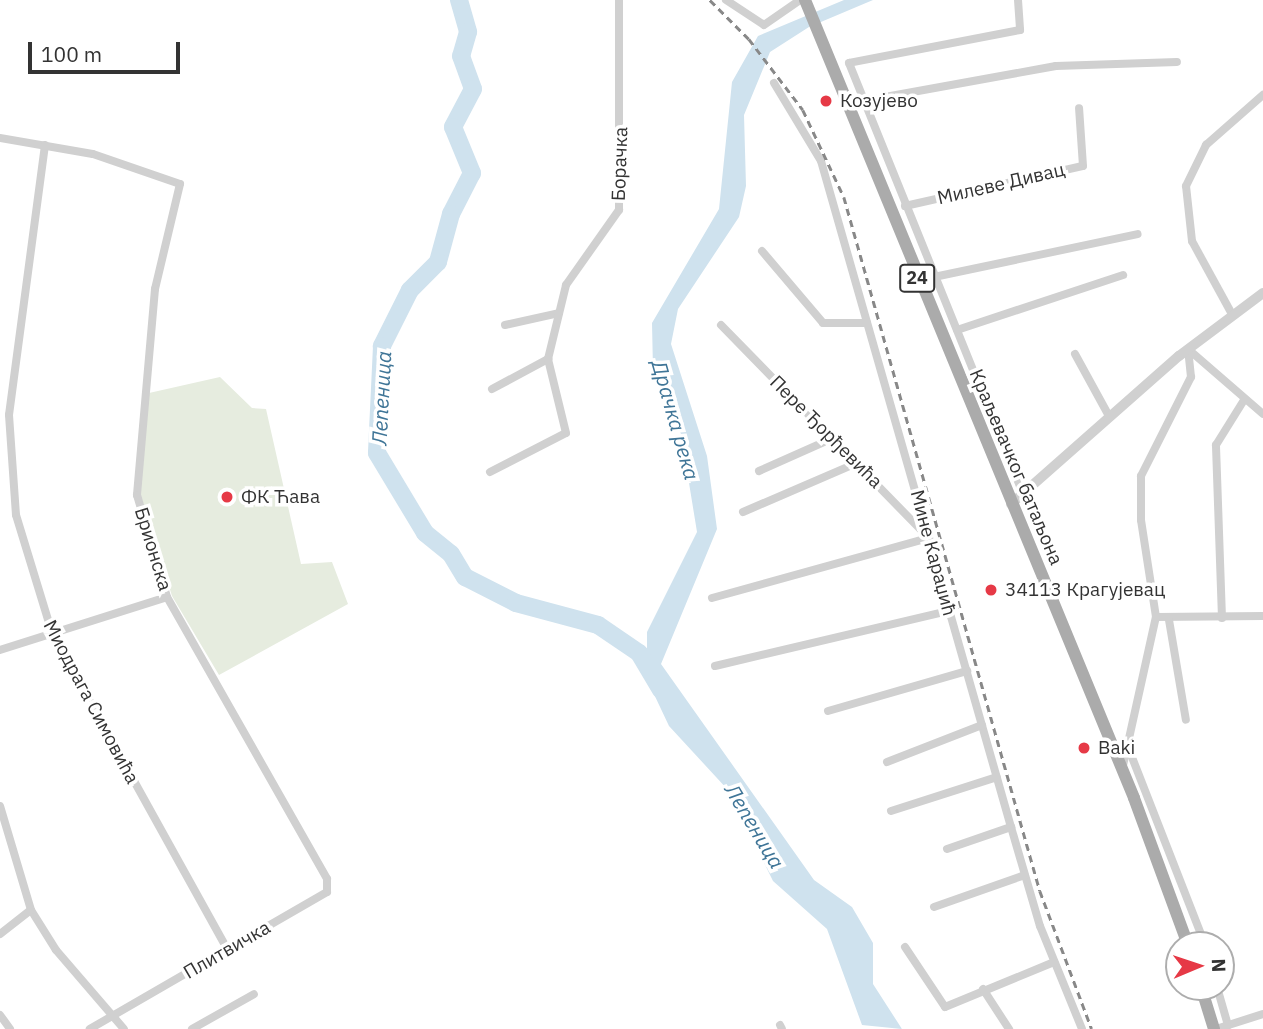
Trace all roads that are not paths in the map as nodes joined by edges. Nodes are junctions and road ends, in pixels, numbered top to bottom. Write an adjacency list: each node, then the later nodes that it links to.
1 (619, 0): 19 (street, Борачка)
2 (726, 0): 3 (street)
3 (800, 0)
4 (805, 0): 37 (main road, Краљевачког батаљона / 24)
5 (1018, 0): 9 (street)
6 (1177, 62): 9 (street)
7 (774, 83): 21 (street, Мине Караџић)
8 (1263, 95): 20 (street)
9 (863, 101): 13 (street)
10 (1079, 108): 13 (street, Милеве Дивац)
11 (0, 138): 12 (street)
12 (46, 145): 40 (street, Брионска); 47 (street, Миодрага Симовића)
13 (905, 206): 17 (street)
14 (1138, 234): 17 (street)
15 (762, 251): 21 (street)
16 (1123, 275): 24 (street)
17 (934, 277): 24 (street)
18 (1263, 293): 20 (street)
19 (559, 313): 22 (street); 27 (street, Борачка)
20 (1233, 316): 25 (street)
21 (867, 323): 39 (street, Мине Караџић)
22 (505, 325)
23 (721, 325): 32 (street, Пере Ђорђевића)
24 (957, 330): 36 (street)
25 (1188, 349): 29 (street); 31 (street); 44 (street)
26 (1075, 354): 31 (street)
27 (548, 359): 28 (street); 35 (street, Борачка)
28 (492, 389)
29 (1244, 400): 30 (street); 45 (street)
30 (1263, 414)
31 (1109, 416): 36 (street)
32 (831, 439): 33 (street, Пере Ђорђевића); 34 (street)
33 (859, 462): 38 (street); 39 (street, Пере Ђорђевића)
34 (760, 471)
35 (490, 472)
36 (1023, 494): 37 (street)
37 (1011, 504): 56 (main road, Краљевачког батаљона / 24)
38 (743, 512)
39 (929, 538): 41 (street); 42 (street, Мине Караџић)
40 (167, 597): 47 (street); 63 (street, Брионска)
41 (712, 598)
42 (948, 611): 49 (street); 50 (street, Мине Караџић)
43 (1263, 616): 45 (street)
44 (1156, 617): 46 (street); 54 (street)
45 (1222, 618): 46 (street)
46 (1169, 620): 52 (street)
47 (52, 633): 48 (street); 70 (street, Миодрага Симовића)
48 (0, 650)
49 (715, 666)
50 (967, 671): 51 (street); 53 (street, Мине Караџић)
51 (828, 710)
52 (1186, 720)
53 (982, 725): 55 (street); 57 (street, Мине Караџић)
54 (1128, 747): 56 (street); 67 (street)
55 (887, 762)
56 (1122, 770): 66 (main road, Краљевачког батаљона / 24)
57 (998, 776): 59 (street); 60 (street, Мине Караџић)
58 (0, 806): 65 (street)
59 (891, 811)
60 (1010, 827): 61 (street); 62 (street, Мине Караџић)
61 (947, 849)
62 (1025, 875): 64 (street); 71 (street, Мине Караџић)
63 (327, 879): 70 (street, Плитвичка)
64 (934, 907)
65 (31, 910): 68 (street); 76 (street)
66 (1183, 931)
67 (1200, 931)
68 (0, 934)
69 (905, 947): 72 (street)
70 (227, 949): 76 (street, Плитвичка)
71 (1054, 962): 72 (street); 85 (street, Мине Караџић)
72 (983, 989): 84 (street)
73 (254, 994): 83 (street)
74 (1206, 1001): 86 (main road)
75 (1221, 1001): 79 (street)
76 (114, 1012): 81 (street, Плитвичка); 82 (street)
77 (1263, 1014): 79 (street)
78 (0, 1015): 80 (street)
79 (1228, 1025): 86 (street)
80 (10, 1029)
81 (90, 1029)
82 (124, 1029)
83 (192, 1029)
84 (1009, 1029)
85 (1082, 1029)
86 (1215, 1029)

